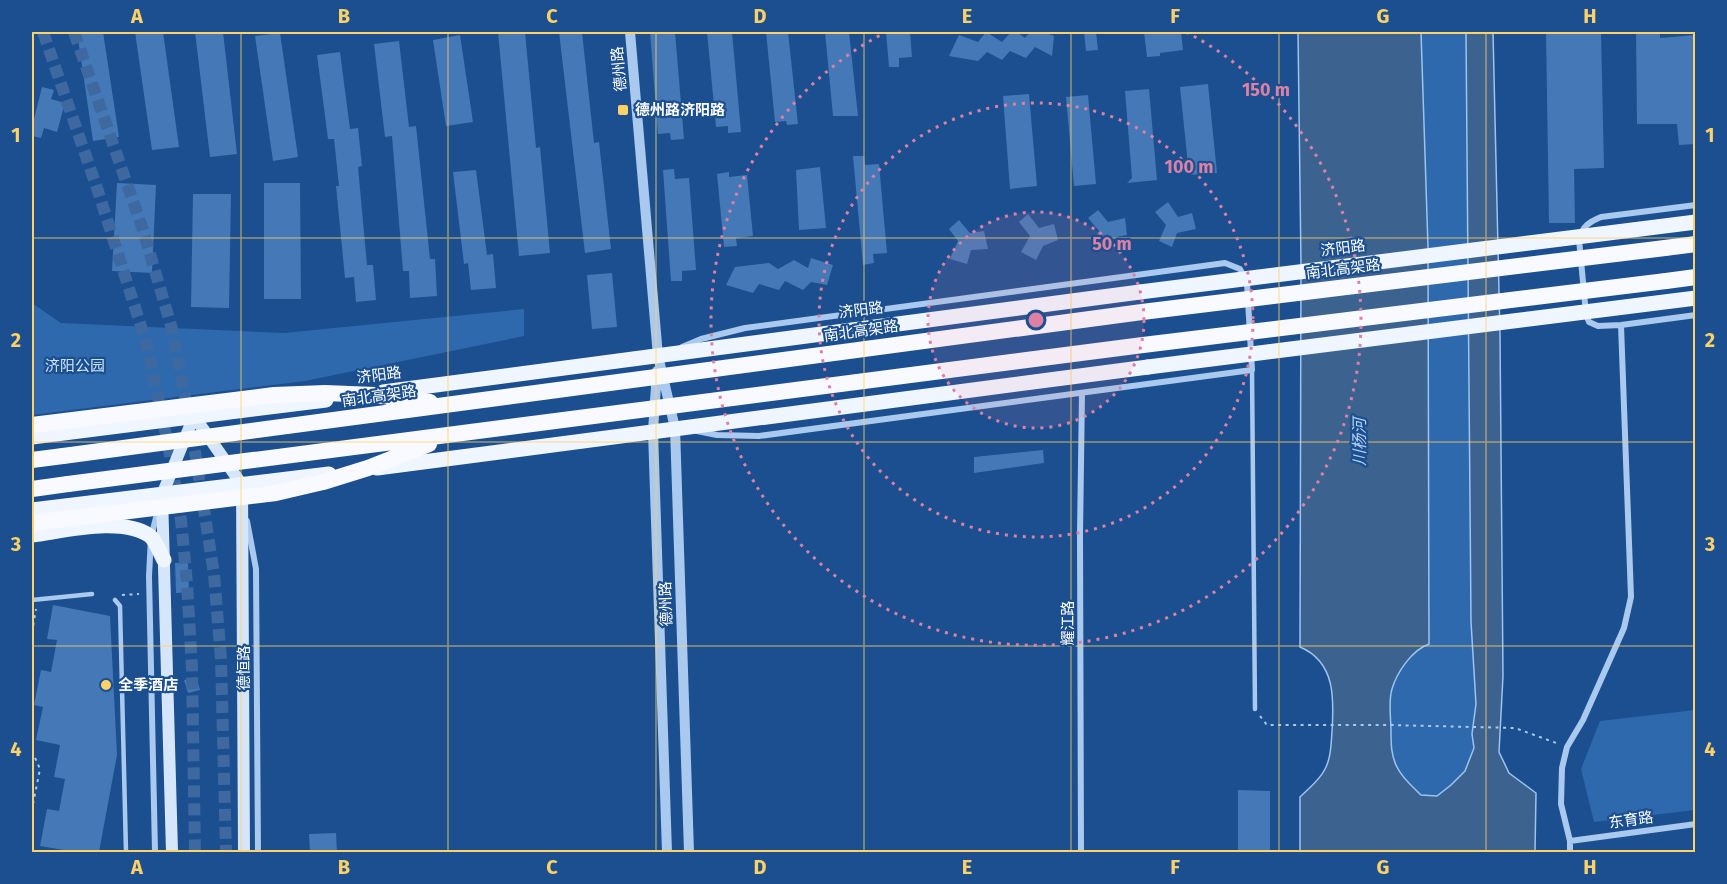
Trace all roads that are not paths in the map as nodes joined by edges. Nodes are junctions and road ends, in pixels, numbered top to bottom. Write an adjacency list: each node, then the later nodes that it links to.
1 (630, 32): 9 (street, 德州路)
2 (1695, 205): 8 (street)
3 (1695, 222): 9 (main road, 济阳路, bridge)
4 (1695, 244): 12 (highway, 南北高架路, bridge)
5 (1695, 277): 17 (highway, bridge)
6 (1695, 298): 15 (main road, bridge)
7 (1695, 315): 8 (street)
8 (1621, 325): 33 (street)
9 (658, 356): 10 (street); 13 (main road, 济阳路); 15 (street, 德州路); 16 (street, 德州路)
10 (1252, 370): 11 (street); 31 (lane)
11 (1082, 393): 15 (street); 41 (street, 耀江路)
12 (452, 405): 14 (highway, bridge); 19 (highway, 南北高架路, bridge)
13 (194, 416): 18 (main road, 济阳路); 20 (main road); 22 (main road)
14 (32, 426)
15 (675, 428): 16 (main road); 40 (street, 德州路)
16 (653, 431): 20 (main road); 39 (street, 德州路)
17 (454, 434): 21 (highway, bridge); 24 (highway, bridge)
18 (32, 437)
19 (32, 460)
20 (242, 485): 22 (main road); 37 (main road); 38 (street, 德恒路)
21 (32, 489)
22 (162, 495): 23 (main road); 26 (street); 27 (main road)
23 (32, 510)
24 (32, 523)
25 (32, 535): 26 (main road)
26 (152, 537): 27 (main road); 35 (street)
27 (164, 560): 36 (main road)
28 (92, 594): 29 (lane)
29 (32, 600)
30 (115, 600): 34 (lane)
31 (1255, 709)
32 (1695, 824): 33 (street, 东育路)
33 (1570, 841): 42 (street)
34 (126, 852)
35 (155, 852)
36 (172, 852)
37 (244, 852)
38 (258, 852)
39 (667, 852)
40 (689, 852)
41 (1081, 852)
42 (1570, 852)

